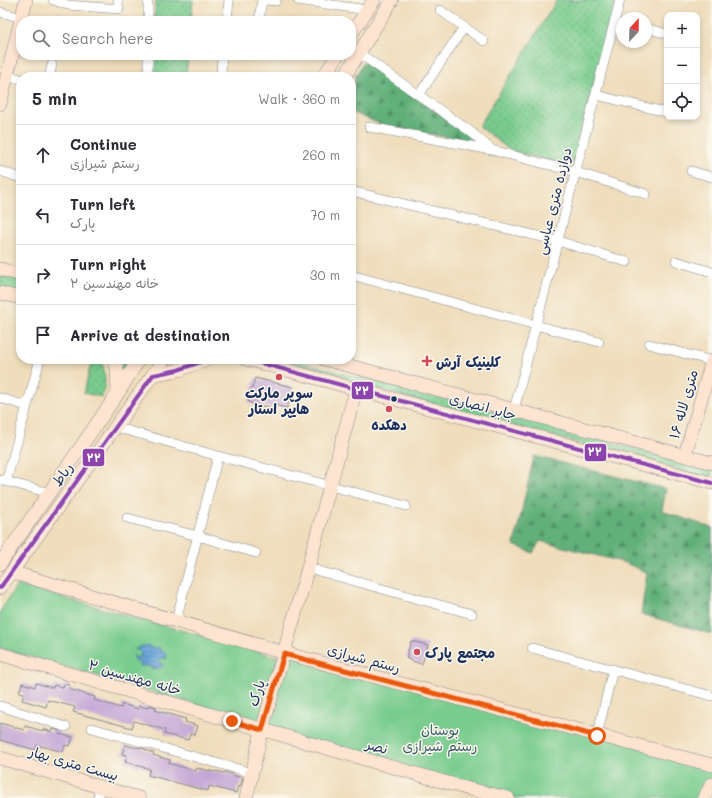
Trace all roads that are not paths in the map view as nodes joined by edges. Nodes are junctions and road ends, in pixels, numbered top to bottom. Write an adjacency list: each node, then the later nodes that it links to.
1 (26, 0): 15 (street)
2 (53, 0): 9 (street)
3 (148, 0): 16 (street)
4 (229, 0): 17 (street)
5 (262, 0): 18 (street)
6 (298, 0): 11 (street)
7 (392, 0): 27 (street)
8 (620, 0): 14 (street, دوازده متری عباسی)
9 (75, 3): 10 (street)
10 (119, 4)
11 (370, 5): 20 (street)
12 (440, 10): 21 (street)
13 (0, 12): 19 (street)
14 (619, 12)
15 (22, 16)
16 (148, 16)
17 (227, 16)
18 (260, 16)
19 (16, 17)
20 (356, 26)
21 (464, 27): 26 (street); 41 (street)
22 (616, 28): 42 (street, دوازده متری عباسی)
23 (652, 30): 24 (street)
24 (664, 33)
25 (16, 41): 34 (street)
26 (484, 41)
27 (359, 53): 28 (street); 41 (street)
28 (356, 58)
29 (148, 60): 36 (street)
30 (222, 60): 37 (street)
31 (335, 60): 38 (street)
32 (355, 60): 39 (street)
33 (52, 65): 35 (street)
34 (5, 68): 40 (street); 43 (street)
35 (50, 72)
36 (148, 72)
37 (221, 72)
38 (326, 72)
39 (347, 72)
40 (16, 76)
41 (419, 95): 46 (street)
42 (596, 95): 44 (street); 49 (street, دوازده متری عباسی)
43 (0, 104)
44 (664, 112)
45 (369, 127): 46 (street)
46 (492, 150): 49 (street)
47 (0, 171): 50 (street)
48 (691, 171): 51 (street)
49 (576, 172): 53 (street); 54 (street, دوازده متری عباسی)
50 (16, 176)
51 (712, 177)
52 (356, 192): 54 (street)
53 (646, 194)
54 (558, 241): 56 (street); 63 (street, دوازده متری عباسی)
55 (676, 260): 58 (street)
56 (627, 262)
57 (0, 269): 59 (street)
58 (712, 272)
59 (16, 274)
60 (356, 276): 63 (street)
61 (0, 293): 62 (street)
62 (16, 297)
63 (536, 324): 64 (street); 79 (street, دوازده متری عباسی)
64 (599, 342)
65 (649, 344): 66 (street)
66 (712, 361): 81 (street, ۱۶ متری لاله)
67 (39, 364): 78 (street)
68 (115, 364): 76 (street)
69 (136, 364): 76 (street, رباط)
70 (161, 364): 74 (street, رباط)
71 (195, 364): 74 (street)
72 (284, 364): 75 (street, جابر انصاری)
73 (343, 364): 79 (street, جابر انصاری)
74 (153, 375): 80 (street, رباط)
75 (356, 389): 85 (street, جابر انصاری); 86 (street, پارک)
76 (118, 392): 87 (street, رباط)
77 (0, 398): 78 (street)
78 (27, 406): 84 (street)
79 (514, 410): 81 (street, جابر انصاری)
80 (115, 427): 82 (street); 94 (street, رباط)
81 (685, 455): 83 (street, جابر انصاری)
82 (218, 456): 86 (street); 90 (street)
83 (712, 462)
84 (3, 481): 87 (street)
85 (712, 483)
86 (330, 485): 88 (street); 93 (street, پارک)
87 (50, 493): 92 (street, رباط)
88 (406, 506)
89 (127, 518): 90 (street)
90 (198, 536): 91 (street); 97 (street)
91 (256, 553)
92 (0, 564)
93 (308, 568): 96 (street); 100 (street, پارک)
94 (11, 572): 95 (street, رباط); 97 (street, رستم شیرازی)
95 (0, 588)
96 (472, 614)
97 (176, 621): 100 (street, رستم شیرازی)
98 (532, 648): 101 (street)
99 (0, 654): 106 (street, خانه مهندسین ۲)
100 (284, 654): 106 (street, پارک); 107 (street, رستم شیرازی)
101 (613, 670): 102 (street); 107 (street)
102 (712, 696)
103 (0, 706): 104 (street)
104 (66, 727)
105 (92, 728): 110 (street)
106 (262, 730): 110 (street, پارک); 115 (street, نصر)
107 (597, 736): 109 (street, رستم شیرازی)
108 (0, 758): 112 (street, بیست متری بهار)
109 (712, 765)
110 (252, 772): 114 (street, پارک)
111 (712, 784): 116 (street)
112 (99, 793): 113 (street, بیست متری بهار)
113 (139, 798)
114 (246, 798)
115 (508, 798)
116 (704, 798)

